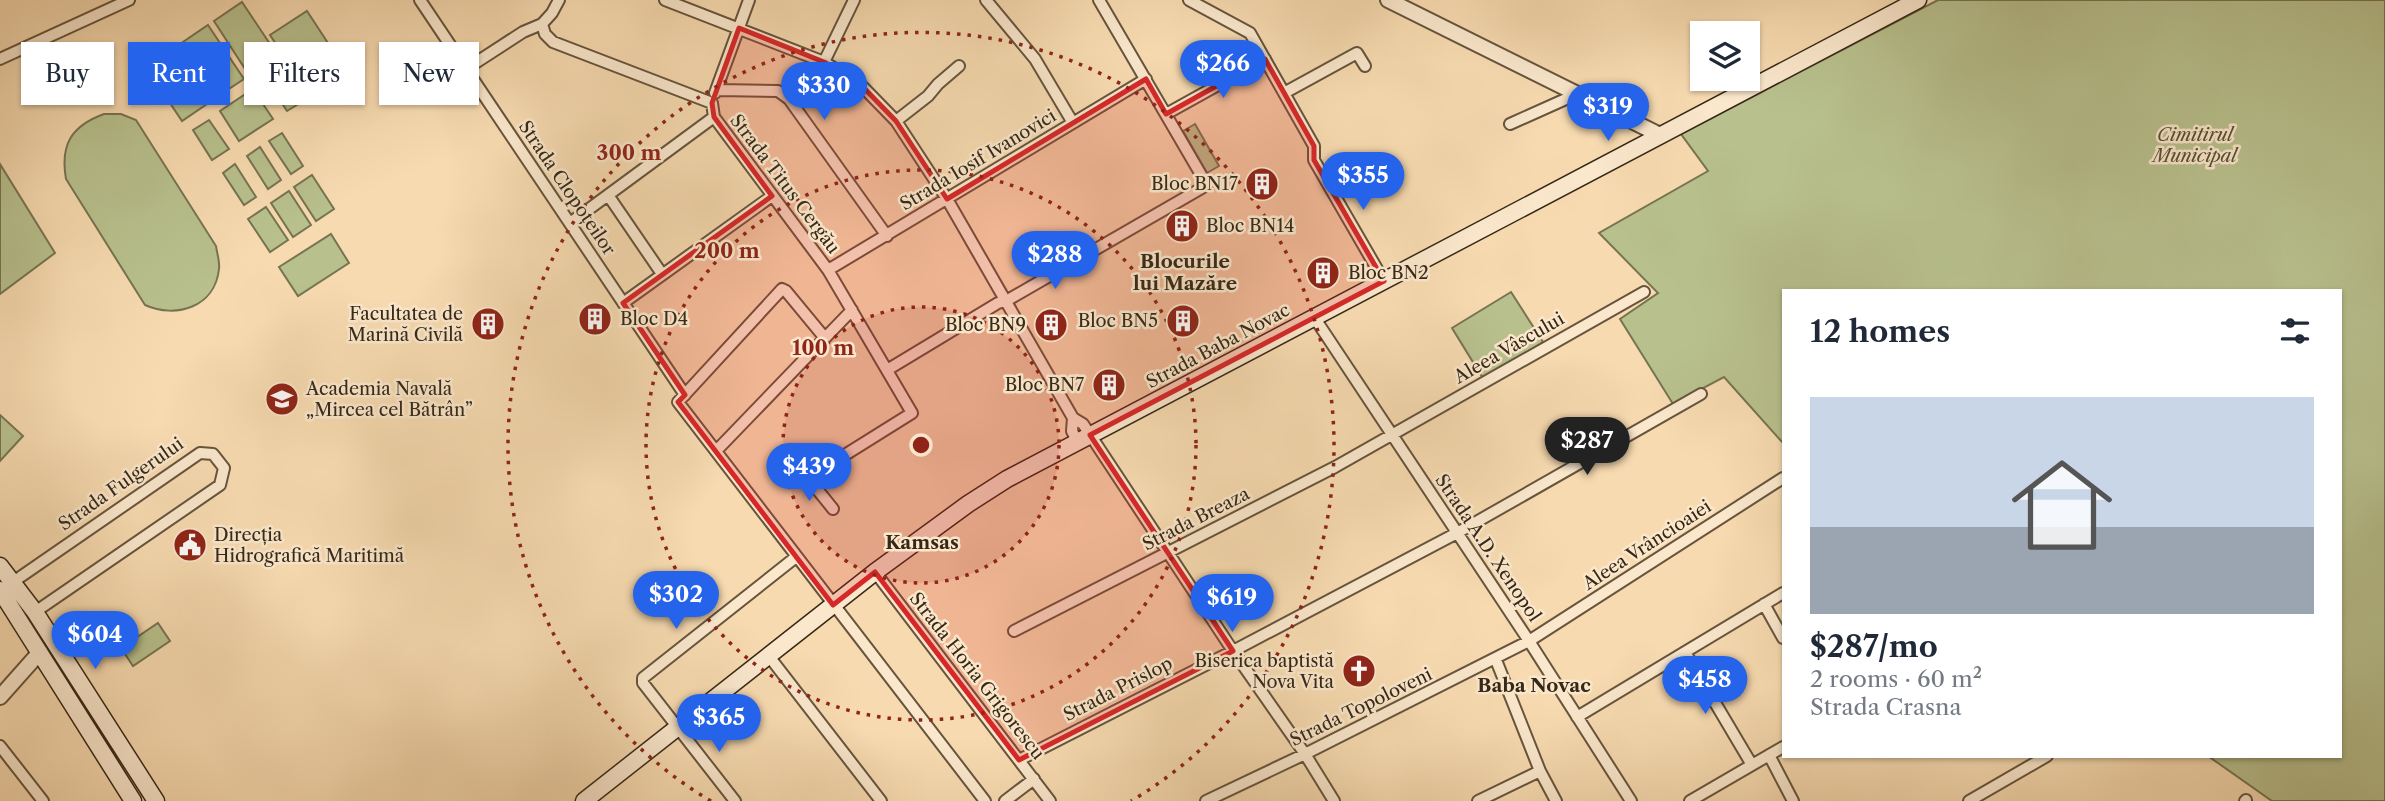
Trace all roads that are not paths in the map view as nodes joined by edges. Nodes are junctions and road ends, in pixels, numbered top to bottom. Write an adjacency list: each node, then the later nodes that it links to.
1 (129, 0): 15 (street)
2 (420, 0): 14 (street, Strada Clopoțeilor)
3 (559, 0): 12 (street)
4 (665, 0): 13 (street)
5 (749, 0): 13 (street)
6 (854, 0): 18 (street)
7 (1189, 0): 16 (street)
8 (1388, 0): 25 (street)
9 (1919, 0): 32 (main road, Strada Baba Novac)
10 (989, 1): 30 (street)
11 (1104, 2): 21 (street)
12 (541, 24): 17 (street); 26 (street, Strada Titus Cergău)
13 (739, 28): 18 (street); 23 (street)
14 (448, 42)
15 (0, 59)
16 (1265, 59): 24 (street); 27 (street)
17 (479, 61)
18 (824, 62): 29 (street)
19 (959, 66): 29 (street)
20 (1365, 66): 24 (street)
21 (1146, 79): 27 (street); 30 (street, Strada Iosif Ivanovici)
22 (479, 88): 36 (street, Strada Clopoțeilor)
23 (717, 90): 26 (street); 37 (street)
24 (1284, 93): 40 (street)
25 (1577, 93): 31 (street); 32 (street)
26 (712, 103): 28 (street, Strada Titus Cergău)
27 (1166, 114): 42 (street)
28 (714, 117): 33 (street); 34 (street, Strada Titus Cergău)
29 (896, 121): 35 (street)
30 (1073, 123): 35 (street, Strada Iosif Ivanovici)
31 (1510, 124)
32 (1660, 135): 40 (main road, Strada Baba Novac)
33 (608, 195): 36 (street); 39 (street)
34 (772, 196): 38 (street, Strada Titus Cergău); 39 (street)
35 (947, 199): 37 (street, Strada Iosif Ivanovici); 42 (street)
36 (570, 223): 43 (street, Strada Clopoțeilor)
37 (887, 236): 38 (street, Strada Iosif Ivanovici)
38 (828, 270): 44 (street, Strada Titus Cergău)
39 (663, 274): 43 (street)
40 (1384, 281): 45 (main road, Strada Baba Novac)
41 (1644, 292): 50 (street, Aleea Vâscului)
42 (1006, 301): 47 (street); 51 (street)
43 (623, 303): 49 (street, Strada Clopoțeilor)
44 (852, 310): 46 (street); 47 (street, Strada Titus Cergău)
45 (1314, 317): 50 (street, Strada A.D. Xenopol); 51 (main road, Strada Baba Novac)
46 (824, 337): 49 (street); 52 (street)
47 (887, 370): 54 (street, Strada Titus Cergău)
48 (1702, 394): 55 (street, Strada Prislop)
49 (681, 398): 52 (street, Strada Clopoțeilor)
50 (1392, 435): 55 (street, Strada A.D. Xenopol); 56 (street, Strada Breaza)
51 (1084, 438): 56 (street); 59 (main road, Strada Baba Novac)
52 (716, 452): 57 (street, Strada Clopoțeilor)
53 (1782, 479): 67 (street, Aleea Vrâncioaiei)
54 (833, 509)
55 (1457, 533): 67 (street, Strada A.D. Xenopol); 68 (street, Strada Prislop)
56 (1168, 552): 65 (street, Strada Breaza); 68 (street)
57 (796, 557): 63 (street, Strada Clopoțeilor); 75 (street)
58 (0, 566): 60 (main road)
59 (875, 572): 63 (main road, Strada Baba Novac); 81 (street, Strada Horia Grigorescu)
60 (7, 586): 64 (main road); 64 (street, Strada Fulgerului); 69 (main road)
61 (1782, 594): 62 (street)
62 (1764, 604): 66 (street); 70 (street)
63 (833, 605): 71 (main road, Strada Baba Novac); 91 (street, Strada Clopoțeilor)
64 (35, 612): 88 (main road)
65 (1014, 631)
66 (1782, 636)
67 (1529, 641): 72 (street, Strada Topoloveni); 74 (street, Strada A.D. Xenopol)
68 (1233, 651): 78 (street); 81 (street, Strada Prislop)
69 (40, 652): 73 (street); 87 (main road)
70 (1685, 652): 74 (street); 82 (street)
71 (768, 655): 75 (main road, Strada Baba Novac); 90 (street)
72 (1496, 660): 78 (street, Strada Topoloveni); 83 (street)
73 (0, 697)
74 (1577, 718): 98 (street, Strada A.D. Xenopol)
75 (677, 727): 85 (main road, Strada Baba Novac); 89 (street)
76 (0, 746): 86 (street)
77 (1782, 748): 79 (street)
78 (1306, 754): 94 (street, Strada Topoloveni); 95 (street)
79 (1769, 755): 82 (street); 100 (street)
80 (2044, 758): 101 (street)
81 (1019, 760): 84 (street, Strada Horia Grigorescu)
82 (1752, 765): 99 (street)
83 (1540, 771): 96 (street); 97 (street)
84 (1034, 779): 92 (street); 93 (street, Strada Horia Grigorescu)
85 (588, 800)
86 (43, 801)
87 (133, 801)
88 (156, 801)
89 (735, 801)
90 (881, 801)
91 (985, 801)
92 (1005, 801)
93 (1050, 801)
94 (1206, 801)
95 (1334, 801)
96 (1478, 801)
97 (1556, 801)
98 (1631, 801)
99 (1690, 801)
100 (1793, 801)
101 (1969, 801)

